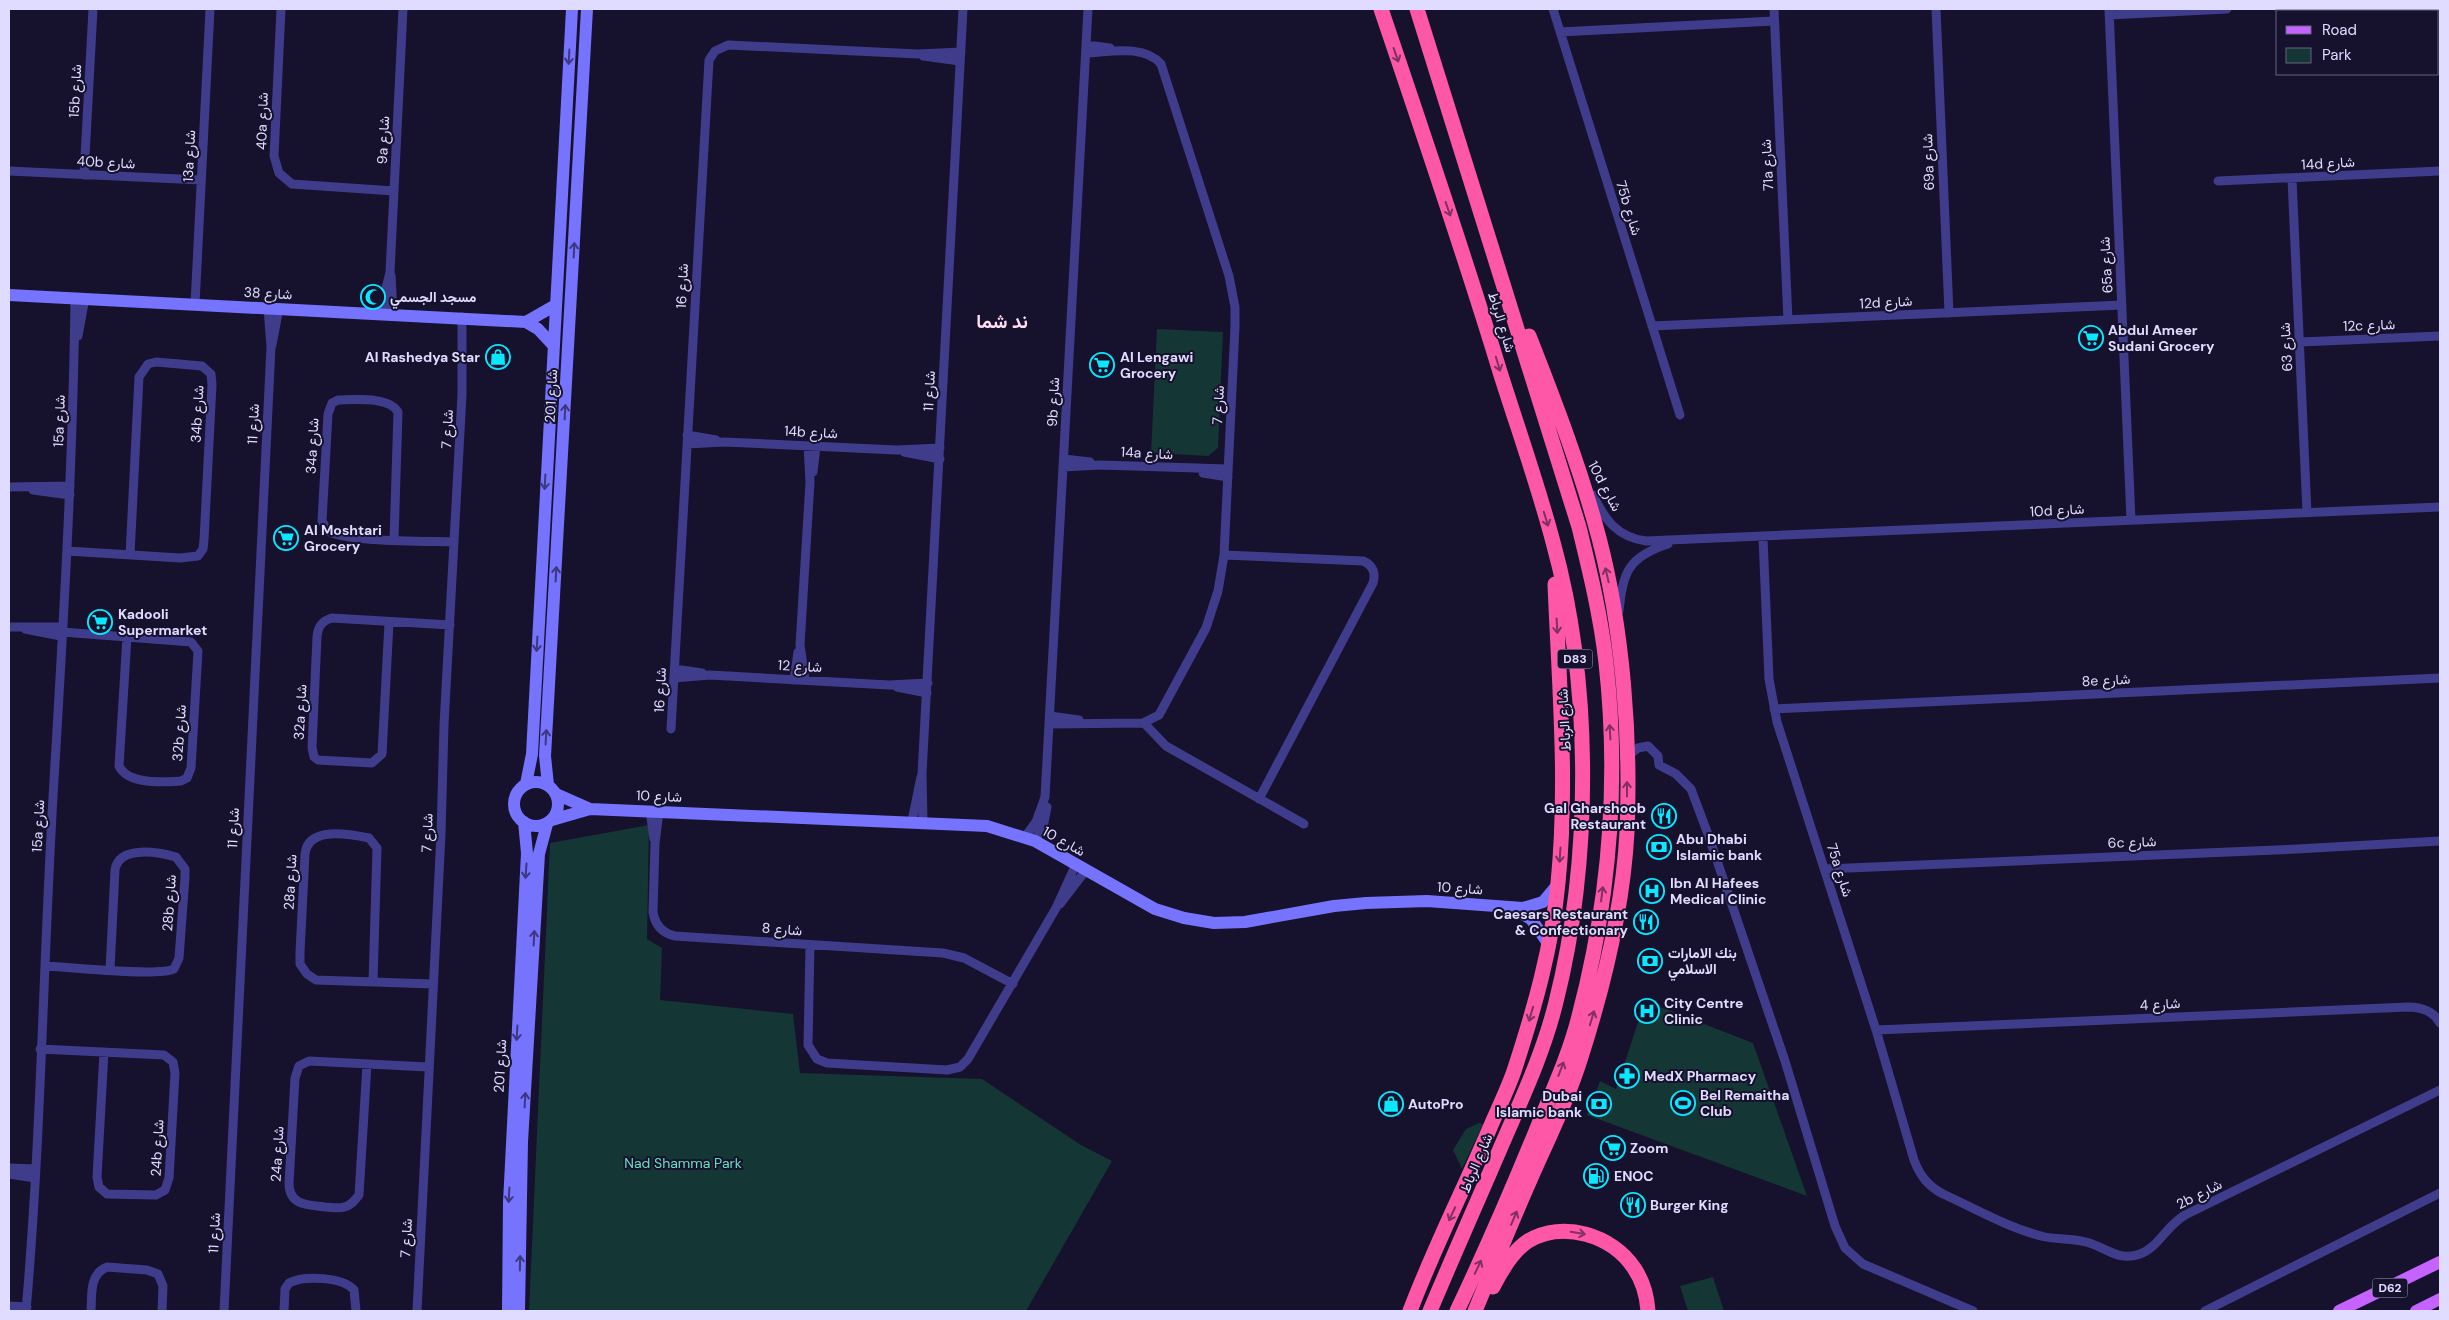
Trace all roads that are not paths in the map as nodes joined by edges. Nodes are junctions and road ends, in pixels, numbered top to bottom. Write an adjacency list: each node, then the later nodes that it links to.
1 (93, 9): 24 (street, 15b شارع)
2 (210, 9): 26 (street, 13a شارع)
3 (280, 9): 28 (street, 40a شارع)
4 (403, 9): 28 (street, 9a شارع)
5 (572, 9): 34 (street, شارع 201, one-way to 34)
6 (587, 9): 89 (street, شارع 201, one-way to 6)
7 (963, 9): 19 (street, شارع 11)
8 (1088, 9): 18 (street, 9b شارع)
9 (1381, 9): 63 (highway, شارع الرباط / D83, one-way to 63)
10 (1417, 9): 29 (highway, شارع الرباط / D83)
11 (1553, 9): 17 (street, 75b شارع)
12 (1774, 9): 16 (street, 71a شارع)
13 (1936, 9): 36 (street, 69a شارع)
14 (2227, 9): 15 (street)
15 (2109, 12): 33 (street, 65a شارع)
16 (1774, 21): 17 (street); 39 (street, 71a شارع)
17 (1560, 32): 41 (street, 75b شارع)
18 (1086, 49): 52 (street, 9b شارع); 53 (street, شارع 7)
19 (961, 52): 20 (street, شارع 16); 21 (street, شارع 11)
20 (918, 54): 21 (street, شارع 16); 46 (street, شارع 16)
21 (960, 61): 48 (street, شارع 11)
22 (9, 171): 24 (street, 40b شارع)
23 (2440, 171): 25 (street, 14d شارع)
24 (84, 175): 26 (street, 40b شارع)
25 (2292, 179): 27 (street, 14d شارع); 43 (street, شارع 63)
26 (201, 180): 32 (street, 13a شارع)
27 (2218, 181)
28 (394, 191): 37 (street, 9a شارع)
29 (1498, 265): 50 (highway); 138 (highway, شارع الرباط / D83, one-way to 29)
30 (9, 295): 31 (street, شارع 38)
31 (80, 298): 32 (street, شارع 38); 55 (street, 15a شارع)
32 (195, 304): 35 (street, شارع 38)
33 (2122, 305): 36 (street, 12d شارع); 58 (street, 65a شارع)
34 (554, 306): 40 (street); 44 (street, شارع 201)
35 (273, 308): 37 (street, شارع 38); 129 (street, شارع 11)
36 (1949, 313): 39 (street, 12d شارع)
37 (388, 314): 38 (street, شارع 38)
38 (466, 318): 40 (street, شارع 38); 62 (street, شارع 7)
39 (1788, 320): 41 (street, 12d شارع)
40 (526, 322): 44 (street)
41 (1652, 326): 45 (street, 75b شارع)
42 (2440, 336): 43 (street, 12c شارع)
43 (2300, 342): 57 (street, شارع 63)
44 (552, 344): 88 (street, شارع 201, one-way to 88)
45 (1680, 415)
46 (687, 439): 47 (street, 14b شارع); 74 (street, شارع 16)
47 (812, 446): 49 (street, 14b شارع); 73 (street)
48 (940, 448): 49 (street, 14b شارع); 51 (street, شارع 11)
49 (897, 450): 51 (street, 14b شارع)
50 (1572, 453): 61 (street, 10d شارع); 70 (highway, one-way to 50)
51 (940, 459): 78 (street, شارع 11)
52 (1063, 463): 53 (street, 14a شارع); 83 (street, 9b شارع)
53 (1228, 473): 66 (street, شارع 7)
54 (9, 487): 55 (street)
55 (70, 490): 64 (street, 15a شارع)
56 (2440, 507): 57 (street, 10d شارع)
57 (2307, 513): 58 (street, 10d شارع)
58 (2131, 520): 59 (street, 10d شارع)
59 (1763, 538): 61 (street, 10d شارع); 81 (street, 75a شارع)
60 (394, 540): 60 (street, 34a شارع); 62 (street, 34a شارع)
61 (1675, 541): 70 (street, 10d شارع)
62 (454, 542): 68 (street, شارع 7)
63 (1554, 543): 101 (highway, one-way to 101); 137 (highway, شارع الرباط / D83)
64 (67, 551): 65 (street, 34b شارع); 71 (street, 15a شارع)
65 (130, 554): 65 (street, 34b شارع)
66 (1224, 555): 82 (street, شارع 7); 90 (street)
67 (389, 623): 67 (street, 32a شارع); 68 (street, 32a شارع)
68 (450, 624): 108 (street, شارع 7)
69 (9, 627): 71 (street, 32b شارع)
70 (1616, 629): 87 (highway)
71 (62, 632): 72 (street, 32b شارع); 105 (street, 15a شارع)
72 (127, 637): 72 (street, 32b شارع)
73 (800, 644): 76 (street); 77 (street)
74 (674, 673): 76 (street, شارع 12); 85 (street, شارع 16)
75 (2440, 678): 81 (street, 8e شارع)
76 (794, 680): 77 (street, شارع 12)
77 (805, 680): 79 (street, شارع 12)
78 (928, 683): 79 (street, شارع 12); 80 (street, شارع 11)
79 (889, 685): 80 (street, شارع 12)
80 (927, 693): 93 (street, شارع 11)
81 (1774, 709): 100 (street, 75a شارع)
82 (1156, 718): 84 (street); 86 (street)
83 (1049, 720): 84 (street); 97 (street, 9b شارع)
84 (1144, 723): 86 (street)
85 (672, 729)
86 (1166, 746): 90 (street)
87 (1627, 756): 139 (highway, one-way to 87); 142 (street)
88 (526, 784): 89 (street); 94 (street)
89 (552, 790): 91 (street, شارع 10); 95 (street)
90 (1259, 799): 96 (street)
91 (590, 808): 92 (street, شارع 10); 95 (street, شارع 10)
92 (655, 811): 93 (street, شارع 10); 104 (street, شارع 8)
93 (918, 821): 97 (street, شارع 10)
94 (524, 822): 95 (street); 133 (street, شارع 201, one-way to 133)
95 (549, 822): 134 (street, شارع 201, one-way to 95)
96 (1304, 824)
97 (1030, 839): 99 (street, شارع 10)
98 (2440, 840): 100 (street, 6c شارع)
99 (1081, 867): 102 (street, شارع 10); 109 (street)
100 (1825, 869): 111 (street, 75a شارع)
101 (1558, 884): 102 (street, شارع 10); 103 (highway)
102 (1512, 908): 103 (street, شارع 10)
103 (1548, 943): 123 (highway, one-way to 123)
104 (813, 945): 109 (street, شارع 8); 109 (street)
105 (45, 966): 106 (street, 28b شارع); 112 (street, 15a شارع)
106 (110, 970): 106 (street, 28b شارع)
107 (373, 982): 107 (street, 28a شارع); 108 (street, 28a شارع)
108 (432, 984): 115 (street, شارع 7)
109 (1011, 986)
110 (2440, 1023): 111 (street, شارع 4)
111 (1876, 1030): 121 (street, 75a شارع)
112 (40, 1049): 113 (street, 24b شارع); 119 (street, 15a شارع)
113 (104, 1052): 113 (street, 24b شارع)
114 (367, 1064): 114 (street, 24a شارع); 115 (street, 24a شارع)
115 (428, 1067): 132 (street, شارع 7)
116 (2440, 1090): 121 (street, 2b شارع)
117 (9, 1168): 119 (street)
118 (9, 1174): 119 (street)
119 (36, 1174): 126 (street, 15a شارع)
120 (2440, 1193): 143 (street)
121 (1943, 1194)
122 (2440, 1262): 144 (main road, D62)
123 (1422, 1279): 135 (highway); 136 (highway)
124 (2440, 1299): 145 (main road, D62)
125 (9, 1306): 126 (street)
126 (27, 1309)
127 (91, 1311): 128 (street)
128 (162, 1311)
129 (224, 1311)
130 (284, 1311): 131 (street)
131 (356, 1311)
132 (416, 1311)
133 (508, 1311)
134 (519, 1311)
135 (1400, 1311)
136 (1410, 1311)
137 (1430, 1311)
138 (1458, 1311)
139 (1475, 1311)
140 (1482, 1311): 141 (highway, one-way to 141)
141 (1648, 1311)
142 (1972, 1311)
143 (2206, 1311)
144 (2339, 1311)
145 (2416, 1311)

